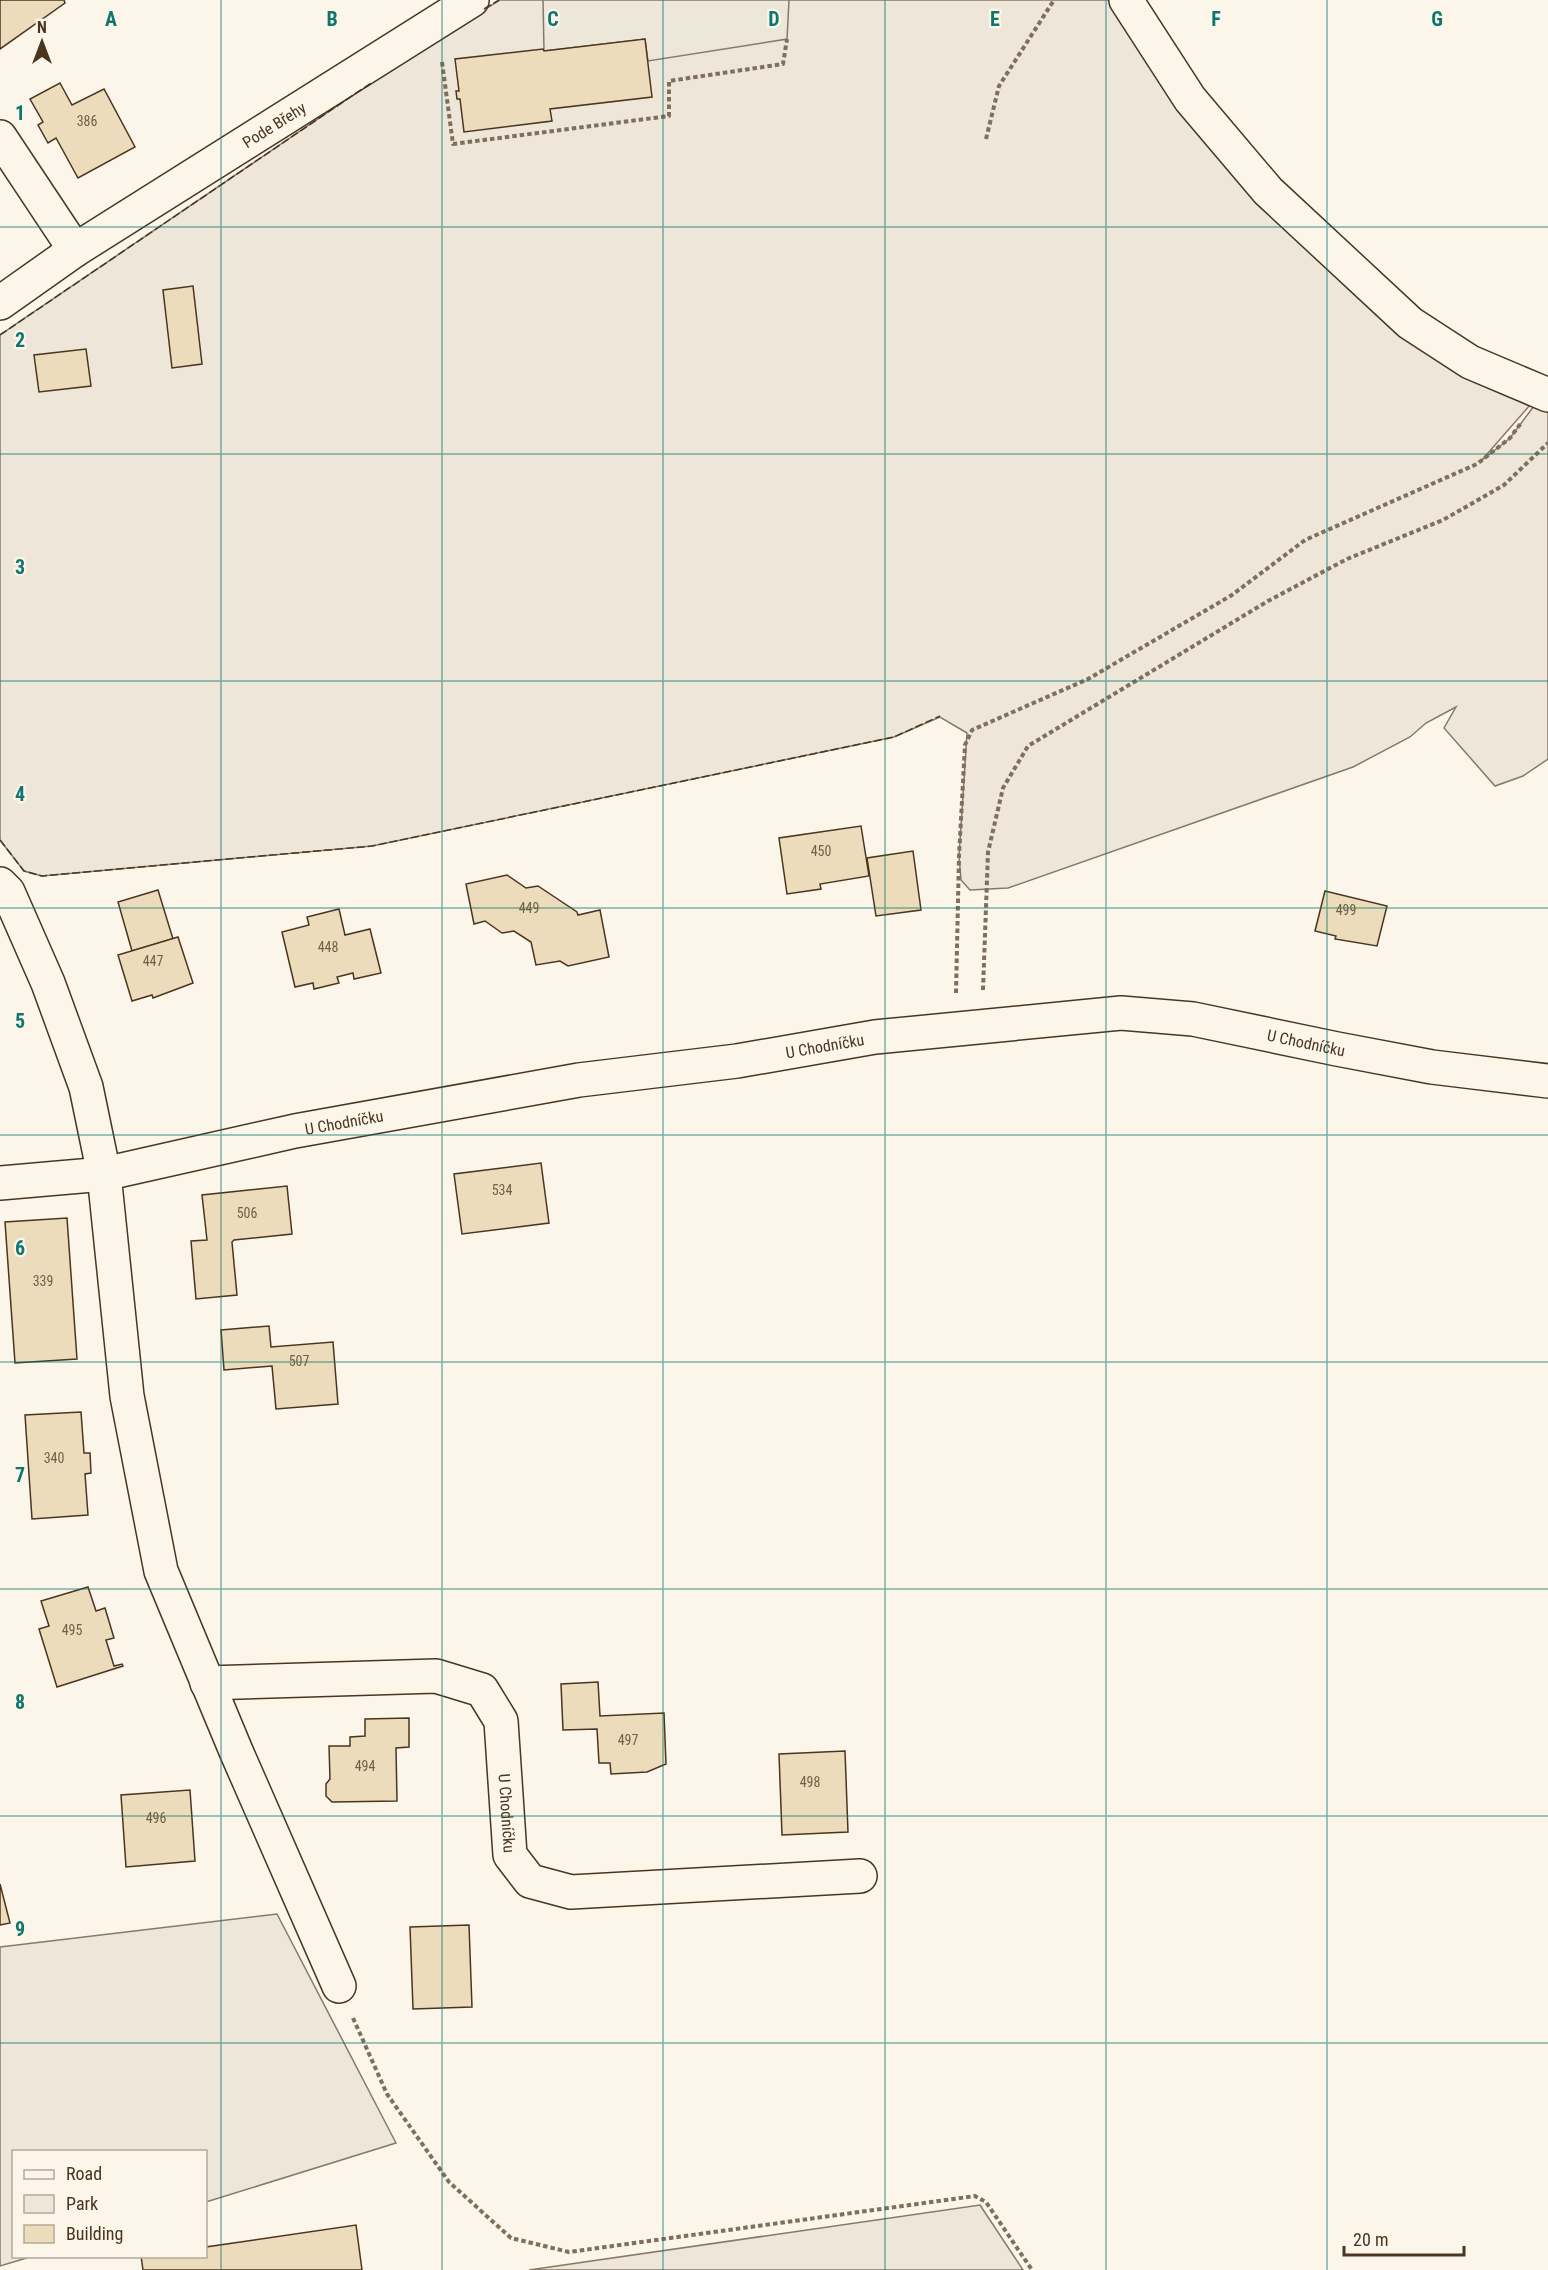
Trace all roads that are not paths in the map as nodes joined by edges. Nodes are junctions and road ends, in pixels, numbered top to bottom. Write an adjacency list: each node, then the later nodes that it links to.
1 (472, 0): 4 (street, Pode Břehy)
2 (1126, 0): 6 (street)
3 (0, 137): 4 (street)
4 (75, 250): 5 (street, Pode Břehy)
5 (0, 303)
6 (1544, 393)
7 (0, 884): 9 (street)
8 (1548, 1081): 9 (street, U Chodníčku)
9 (104, 1174): 10 (street, U Chodníčku); 11 (street)
10 (0, 1182)
11 (207, 1683): 12 (street, U Chodníčku); 13 (street)
12 (860, 1876)
13 (339, 1986)

